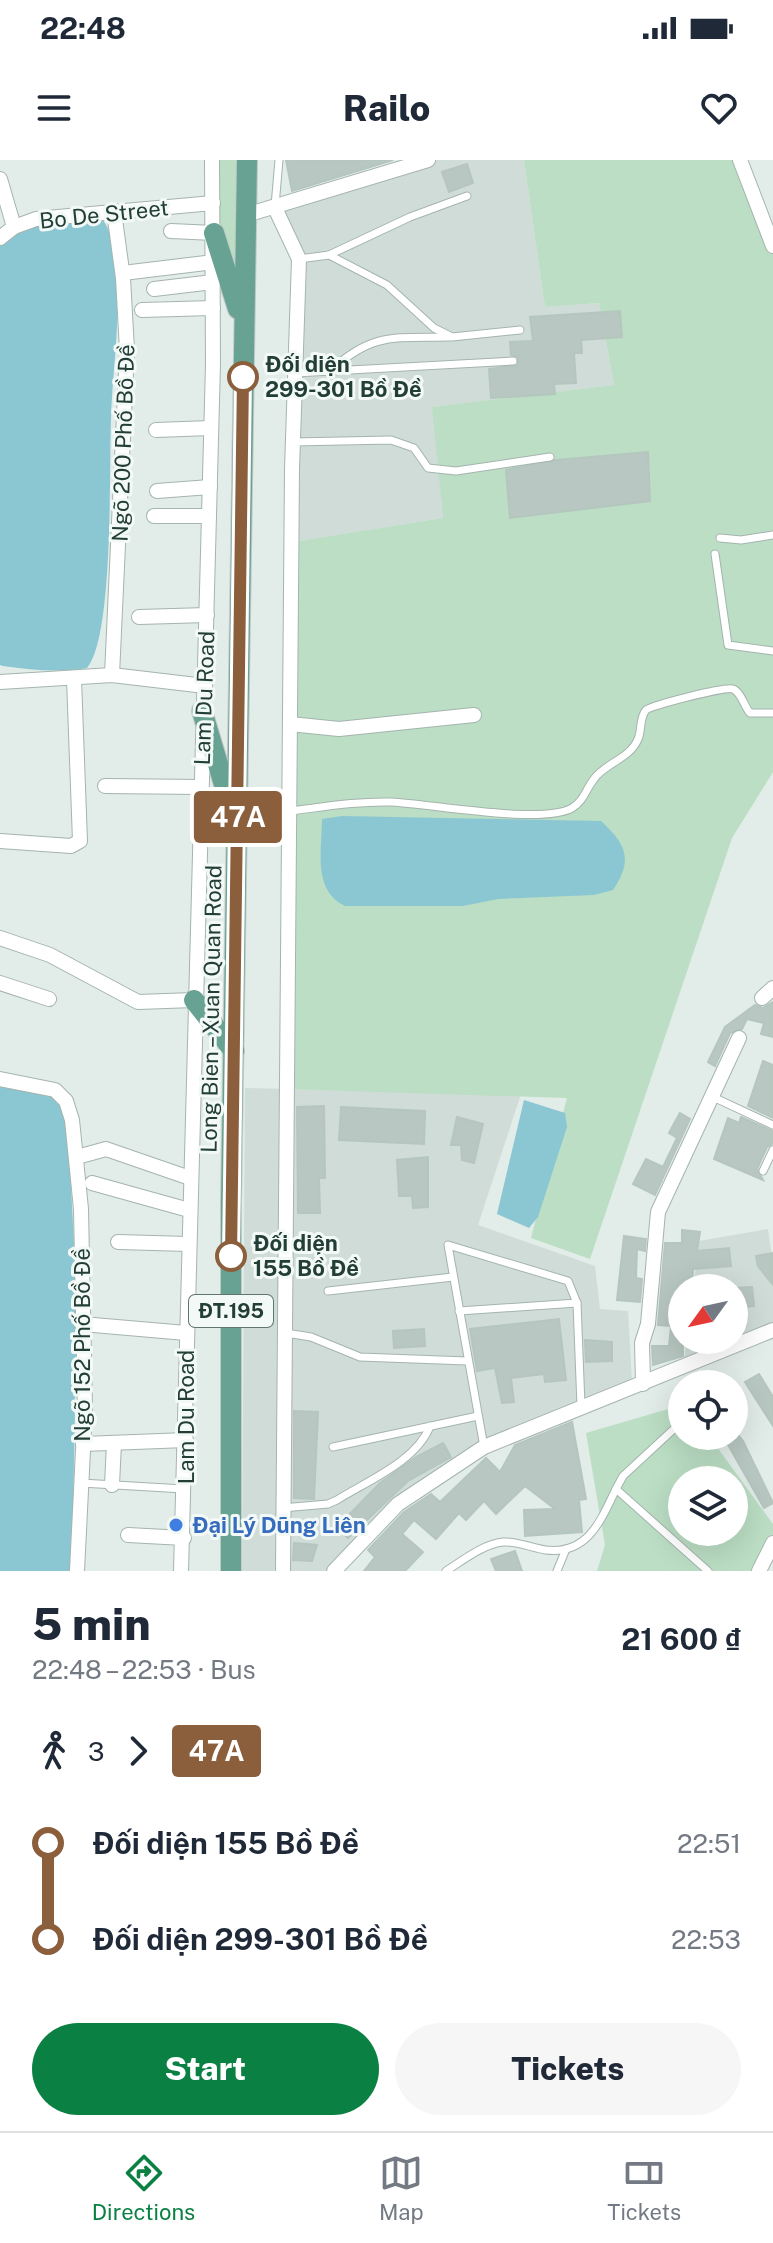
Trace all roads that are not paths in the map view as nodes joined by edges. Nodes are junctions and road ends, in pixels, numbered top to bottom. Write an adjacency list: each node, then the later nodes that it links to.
1 (212, 160): 8 (street, Lam Du Road)
2 (247, 160): 11 (main road, Long Bien – Xuan Quan Road)
3 (279, 160): 9 (lane)
4 (740, 160): 16 (street)
5 (421, 161): 9 (street)
6 (0, 179): 12 (street)
7 (467, 196): 17 (lane)
8 (213, 203): 10 (street, Bo De Street); 14 (street, Lam Du Road)
9 (275, 208): 11 (street); 18 (street)
10 (114, 212): 12 (street, Bo De Street); 20 (street, Ngõ 200 Phố Bồ Đề)
11 (246, 215): 25 (main road, Long Bien – Xuan Quan Road)
12 (7, 225): 15 (street, Bo De Street)
13 (171, 231): 14 (street)
14 (214, 233): 19 (street, Lam Du Road); 25 (main road)
15 (0, 238)
16 (773, 246)
17 (329, 255): 18 (lane); 27 (lane)
18 (299, 259): 29 (street)
19 (214, 262): 20 (street); 21 (street, Lam Du Road)
20 (123, 273): 45 (street, Ngõ 200 Phố Bồ Đề)
21 (213, 282): 22 (street); 23 (street, Lam Du Road)
22 (154, 289)
23 (213, 308): 24 (street); 31 (street, Lam Du Road)
24 (142, 310)
25 (244, 328): 56 (main road, Long Bien – Xuan Quan Road)
26 (520, 330): 27 (lane)
27 (452, 337): 30 (lane)
28 (513, 361): 30 (lane)
29 (295, 373): 30 (lane); 33 (street)
30 (328, 373)
31 (211, 428): 32 (street); 35 (street, Lam Du Road)
32 (156, 430)
33 (293, 442): 34 (lane); 52 (street)
34 (550, 457)
35 (210, 487): 36 (street); 38 (street, Lam Du Road)
36 (157, 491)
37 (154, 516): 38 (street)
38 (209, 516): 42 (street, Lam Du Road)
39 (773, 535): 40 (lane)
40 (720, 538)
41 (715, 554): 44 (lane)
42 (207, 615): 43 (street); 48 (street, Lam Du Road)
43 (139, 617)
44 (773, 651)
45 (112, 675): 46 (street); 48 (street)
46 (74, 679): 47 (street); 57 (street)
47 (0, 682)
48 (205, 686): 49 (street, Lam Du Road)
49 (202, 711): 54 (street, Lam Du Road); 56 (main road)
50 (773, 713): 55 (lane)
51 (474, 715): 52 (street)
52 (290, 724): 55 (street)
53 (105, 786): 54 (street)
54 (201, 787): 61 (street, Lam Du Road)
55 (290, 811): 82 (street)
56 (238, 832): 63 (main road, Long Bien – Xuan Quan Road / ĐT.195)
57 (0, 841)
58 (0, 938): 61 (street)
59 (0, 983): 60 (street)
60 (49, 999)
61 (194, 1000): 63 (main road); 70 (street, Lam Du Road)
62 (739, 1038): 65 (street)
63 (234, 1051): 103 (main road, Long Bien – Xuan Quan Road / ĐT.195)
64 (0, 1079): 68 (street, Ngõ 152 Phố Bồ Đề)
65 (713, 1097): 66 (lane); 84 (street)
66 (773, 1125)
67 (773, 1150): 69 (lane)
68 (77, 1157): 70 (street); 79 (street, Ngõ 152 Phố Bồ Đề)
69 (763, 1171)
70 (190, 1178): 72 (street, Lam Du Road)
71 (92, 1183): 72 (street)
72 (189, 1210): 74 (street, Lam Du Road)
73 (118, 1242): 74 (street)
74 (188, 1244): 81 (street, Lam Du Road)
75 (453, 1277): 76 (lane); 77 (lane); 78 (lane)
76 (328, 1291)
77 (577, 1303): 78 (lane); 85 (lane)
78 (459, 1311): 83 (lane)
79 (82, 1324): 81 (street); 91 (street, Ngõ 152 Phố Bồ Đề)
80 (773, 1330): 84 (street)
81 (186, 1333): 89 (street, Lam Du Road)
82 (286, 1333): 83 (lane); 98 (street)
83 (467, 1361): 86 (lane)
84 (643, 1384): 85 (street)
85 (581, 1407): 93 (street)
86 (478, 1416): 87 (lane); 93 (lane)
87 (430, 1426): 92 (lane); 98 (lane)
88 (668, 1434): 97 (lane)
89 (186, 1440): 90 (street); 96 (street, Lam Du Road)
90 (114, 1443): 91 (street); 95 (street)
91 (83, 1444): 94 (street, Ngõ 152 Phố Bồ Đề)
92 (333, 1447)
93 (484, 1447): 107 (street)
94 (81, 1483): 95 (lane); 104 (street, Ngõ 152 Phố Bồ Đề)
95 (112, 1485): 96 (lane)
96 (186, 1489): 100 (street, Lam Du Road)
97 (616, 1489): 102 (lane); 110 (lane)
98 (282, 1508): 106 (street)
99 (128, 1535): 100 (street)
100 (184, 1538): 105 (street, Lam Du Road)
101 (773, 1543): 111 (street)
102 (566, 1549): 108 (lane); 109 (lane)
103 (230, 1568)
104 (77, 1571)
105 (181, 1571)
106 (283, 1571)
107 (334, 1571)
108 (446, 1571)
109 (557, 1571)
110 (708, 1571)
111 (759, 1571)

